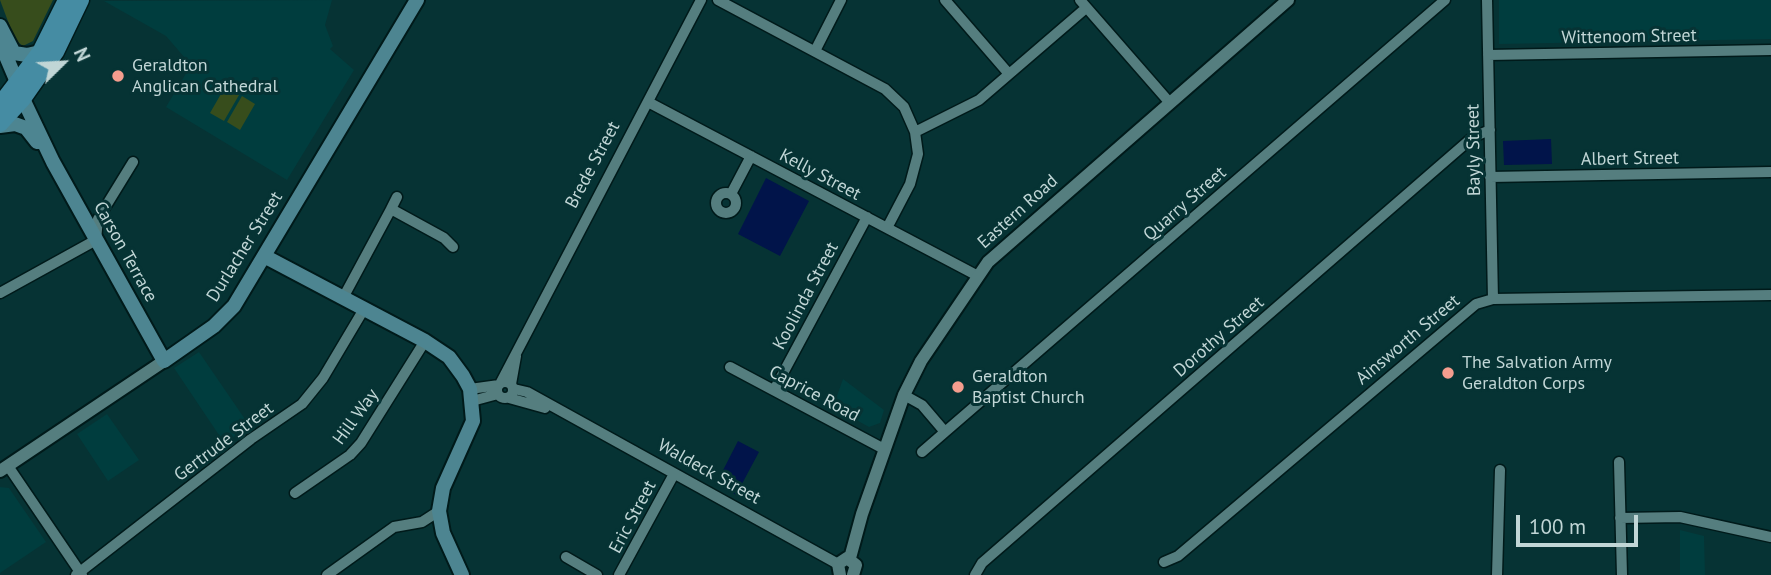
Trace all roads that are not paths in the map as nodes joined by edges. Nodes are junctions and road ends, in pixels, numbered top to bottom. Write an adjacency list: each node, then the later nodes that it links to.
1 (417, 0): 38 (main road, Durlacher Street)
2 (701, 0): 20 (street, Brede Street)
3 (718, 0): 14 (street)
4 (841, 0): 14 (street)
5 (945, 0): 17 (street)
6 (1288, 0): 21 (street, Eastern Road)
7 (1445, 0): 54 (street, Quarry Street)
8 (1488, 0): 16 (street, Bayly Street)
9 (72, 2): 15 (main road)
10 (1083, 4): 17 (street); 21 (street)
11 (0, 26): 15 (main road)
12 (0, 41): 18 (main road)
13 (1771, 50): 16 (street, Wittenoom Street)
14 (815, 51): 25 (street)
15 (48, 52): 18 (main road); 19 (main road)
16 (1488, 55): 24 (street, Bayly Street)
17 (1009, 74): 25 (street)
18 (18, 82): 22 (main road)
19 (23, 99): 23 (main road); 27 (main road, Carson Terrace)
20 (648, 102): 26 (street, Kelly Street); 46 (street, Brede Street)
21 (1170, 103): 39 (street, Eastern Road)
22 (0, 104)
23 (0, 125): 27 (main road, Carson Terrace)
24 (1490, 130): 30 (street, Bayly Street); 74 (street, Dorothy Street)
25 (915, 132): 35 (street)
26 (751, 156): 31 (street); 34 (street, Kelly Street)
27 (53, 162): 36 (main road, Carson Terrace)
28 (133, 162): 36 (street)
29 (1771, 172): 30 (street, Albert Street)
30 (1490, 177): 43 (street, Bayly Street)
31 (731, 194)
32 (397, 197): 33 (street)
33 (391, 209): 37 (street); 42 (street)
34 (867, 217): 35 (street, Kelly Street); 51 (street, Koolinda Street)
35 (887, 228): 39 (street, Kelly Street)
36 (96, 240): 40 (street); 47 (main road, Carson Terrace)
37 (453, 247)
38 (264, 256): 42 (main road); 47 (main road, Durlacher Street)
39 (978, 276): 52 (street, Eastern Road)
40 (0, 293)
41 (1771, 295): 43 (street, Ainsworth Street)
42 (343, 298): 44 (main road)
43 (1493, 299): 66 (street, Ainsworth Street)
44 (364, 309): 45 (main road); 68 (street, Gertrude Street)
45 (425, 341): 53 (main road); 61 (street, Hill Way)
46 (518, 348): 49 (street, Brede Street); 50 (street, Brede Street)
47 (164, 361): 58 (street, Durlacher Street)
48 (730, 367): 51 (street, Caprice Road)
49 (499, 388): 50 (street); 50 (street); 53 (street)
50 (511, 390): 60 (street, Waldeck Street)
51 (774, 390): 55 (street, Caprice Road)
52 (904, 394): 54 (street); 55 (street, Eastern Road)
53 (471, 395): 62 (main road)
54 (945, 432): 56 (street, Quarry Street)
55 (884, 449): 67 (street, Eastern Road)
56 (922, 452)
57 (1619, 462): 63 (street)
58 (4, 468): 68 (street)
59 (1500, 470): 75 (street)
60 (674, 474): 67 (street, Waldeck Street); 73 (street, Eric Street)
61 (295, 493)
62 (439, 511): 70 (street); 71 (main road)
63 (1620, 518): 64 (street); 76 (street)
64 (1771, 537)
65 (566, 557): 72 (street)
66 (1164, 562)
67 (843, 566): 69 (street)
68 (80, 574)
69 (858, 574)
70 (327, 575)
71 (461, 575)
72 (597, 575)
73 (619, 575)
74 (975, 575)
75 (1497, 575)
76 (1622, 575)

